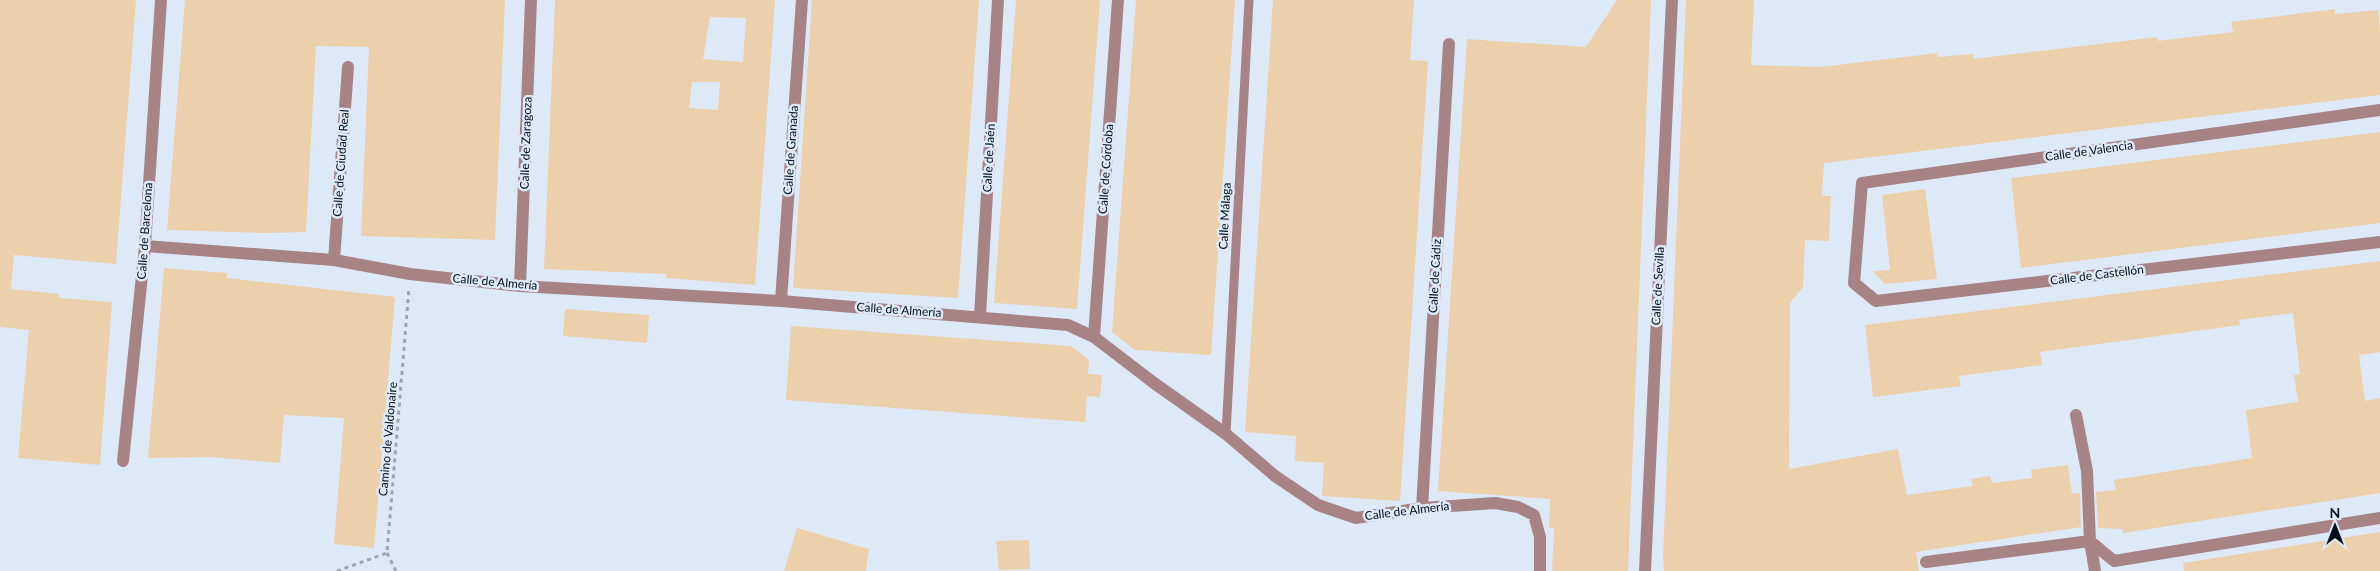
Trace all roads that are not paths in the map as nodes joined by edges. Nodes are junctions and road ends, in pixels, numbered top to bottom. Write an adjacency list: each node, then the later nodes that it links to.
1 (161, 0): 12 (street, Calle de Barcelona)
2 (531, 0): 15 (street, Calle de Zaragoza)
3 (802, 0): 16 (street, Calle de Granada)
4 (998, 0): 17 (street, Calle de Jaén)
5 (1118, 0): 18 (street, Calle de Córdoba)
6 (1249, 0): 20 (lane, Calle Málaga)
7 (1672, 0): 27 (street, Calle de Sevilla)
8 (1449, 44): 22 (street, Calle de Cádiz)
9 (348, 66): 14 (street, Calle de Ciudad Real)
10 (2380, 110): 13 (street, Calle de Valencia)
11 (2380, 242): 13 (street, Calle de Castellón)
12 (145, 246): 14 (street, Calle de Almería); 21 (street, Calle de Barcelona)
13 (1856, 248)
14 (334, 260): 15 (street, Calle de Almería)
15 (520, 286): 16 (street, Calle de Almería)
16 (781, 301): 17 (street, Calle de Almería)
17 (980, 316): 18 (street, Calle de Almería)
18 (1094, 337): 20 (street, Calle de Almería)
19 (2076, 415): 24 (street)
20 (1226, 434): 22 (street, Calle de Almería)
21 (123, 461)
22 (1422, 508): 26 (street, Calle de Almería)
23 (2380, 518): 24 (street)
24 (2090, 541): 25 (street); 28 (street)
25 (1926, 562)
26 (1540, 571)
27 (1645, 571)
28 (2095, 571)

